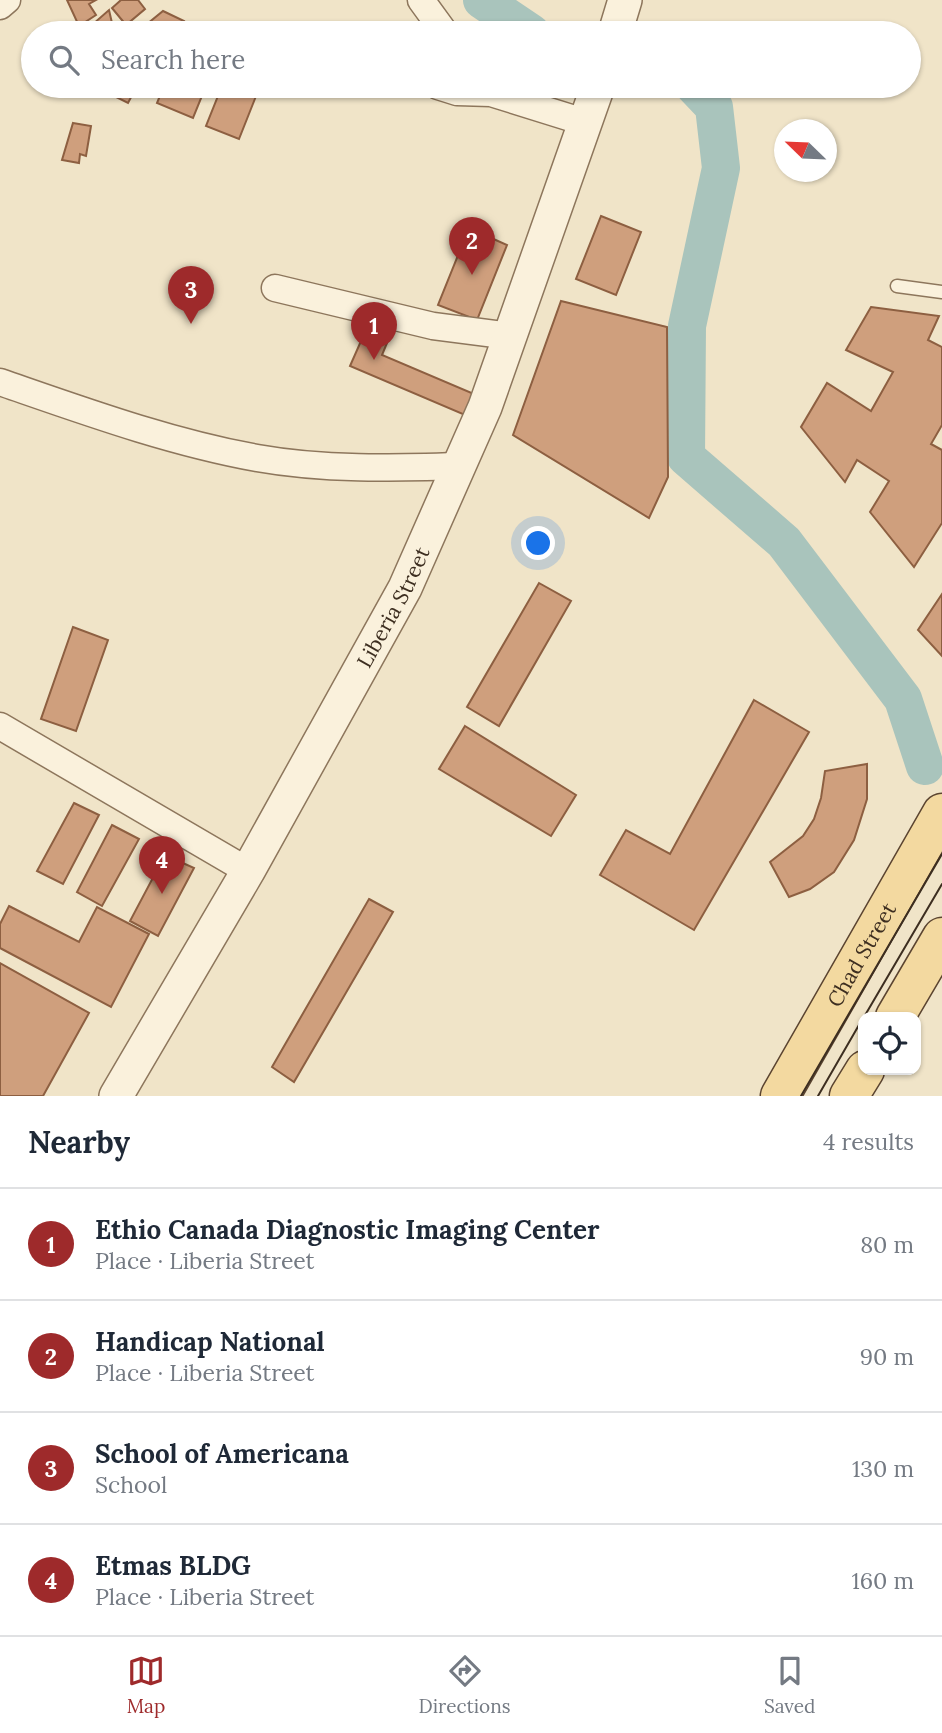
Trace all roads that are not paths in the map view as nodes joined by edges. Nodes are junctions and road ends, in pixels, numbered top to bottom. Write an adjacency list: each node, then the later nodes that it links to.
1 (7, 0): 4 (street)
2 (421, 0): 5 (street)
3 (625, 0): 6 (street)
4 (0, 6)
5 (436, 21)
6 (619, 21)
7 (512, 98): 9 (street)
8 (593, 98): 9 (street, Liberia Street)
9 (584, 122): 13 (street, Liberia Street)
10 (897, 286): 12 (lane)
11 (275, 288): 13 (street)
12 (942, 292)
13 (511, 336): 15 (street, Liberia Street)
14 (0, 382): 15 (street)
15 (460, 466): 18 (street, Liberia Street)
16 (0, 726): 18 (street)
17 (942, 813): 23 (main road, Chad Street)
18 (248, 871): 22 (street, Liberia Street)
19 (942, 937): 20 (main road)
20 (898, 1012)
21 (862, 1075): 24 (main road)
22 (116, 1096)
23 (780, 1096)
24 (849, 1096)

